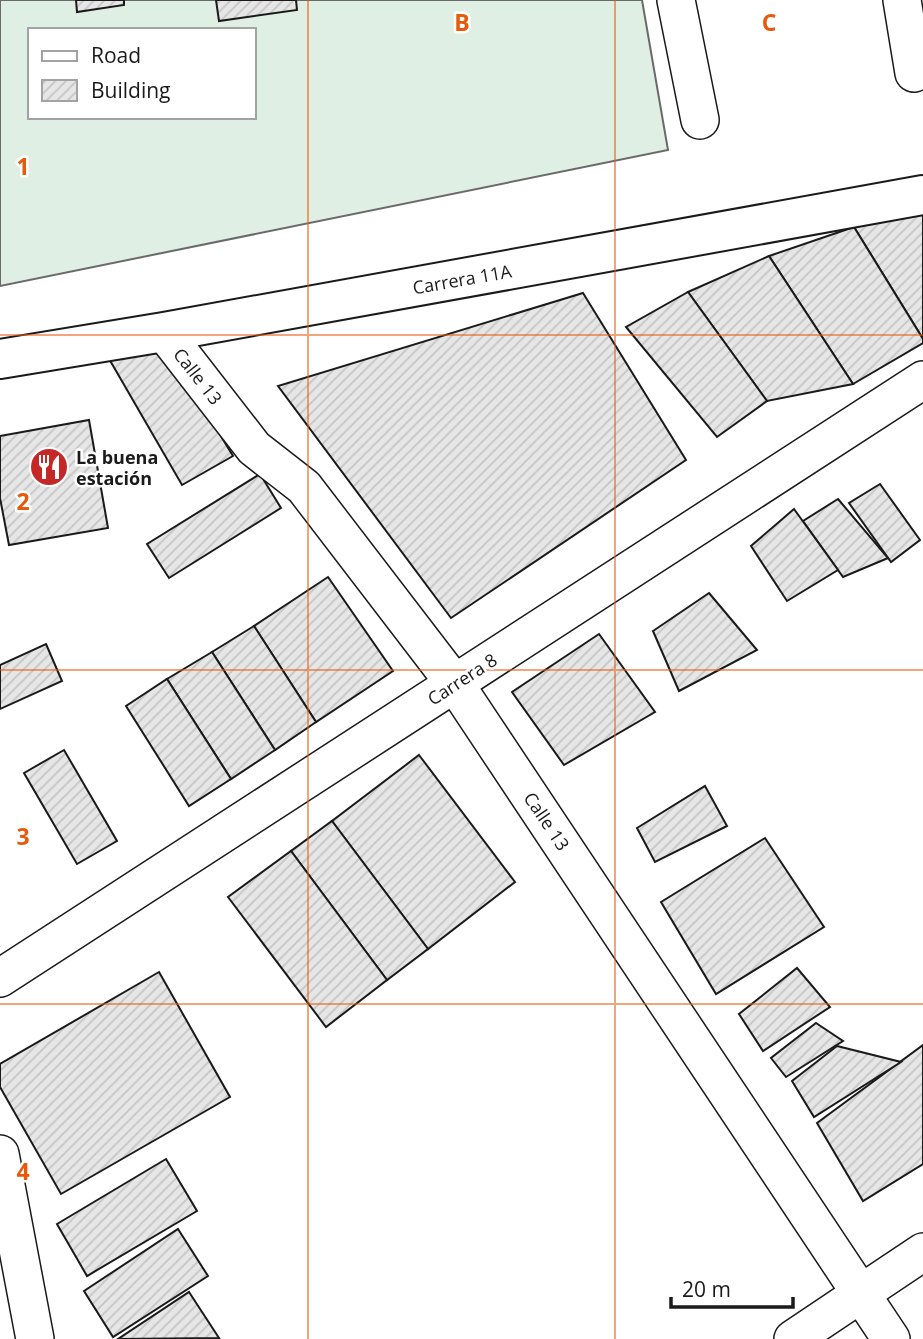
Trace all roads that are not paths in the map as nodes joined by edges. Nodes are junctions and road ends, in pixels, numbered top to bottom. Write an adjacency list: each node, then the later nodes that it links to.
1 (676, 0): 4 (street)
2 (902, 0): 3 (street)
3 (914, 73)
4 (700, 120)
5 (923, 195): 6 (highway, Carrera 11A)
6 (164, 332): 7 (highway, Carrera 11A); 9 (street, Calle 13)
7 (0, 359)
8 (923, 380): 9 (street, Carrera 8)
9 (455, 684): 10 (street, Carrera 8); 13 (street, Calle 13)
10 (0, 978)
11 (0, 1154): 15 (street)
12 (923, 1252): 13 (street)
13 (862, 1293): 16 (street); 17 (street, Calle 13)
14 (0, 1296): 15 (street)
15 (34, 1339)
16 (793, 1339)
17 (891, 1339)

